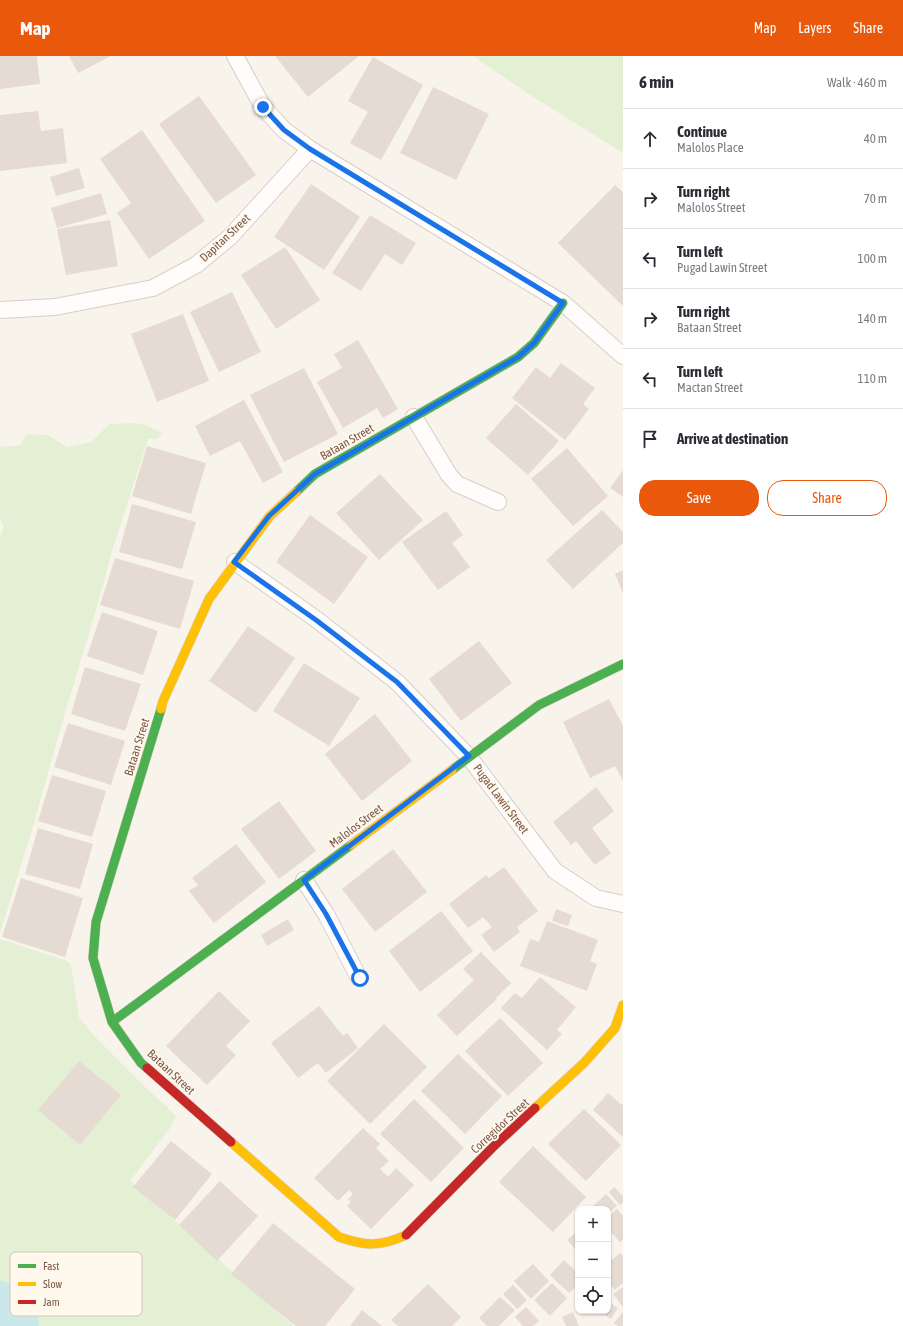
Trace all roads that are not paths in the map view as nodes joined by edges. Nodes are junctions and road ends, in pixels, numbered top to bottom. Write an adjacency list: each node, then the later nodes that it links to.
1 (235, 56): 2 (street)
2 (310, 149): 3 (street); 4 (street, Dapitan Street)
3 (563, 303): 5 (street); 6 (street, Bataan Street)
4 (0, 310)
5 (623, 356)
6 (414, 417): 7 (street); 8 (street, Bataan Street)
7 (498, 502)
8 (234, 562): 10 (street, Pugad Lawin Street); 15 (street, Bataan Street)
9 (623, 664): 10 (street, Malolos Street)
10 (469, 756): 11 (street, Malolos Street); 12 (street, Pugad Lawin Street)
11 (304, 880): 13 (street); 15 (street, Malolos Street)
12 (623, 904)
13 (360, 978)
14 (623, 1005): 16 (street, Corregidor Street)
15 (112, 1022): 16 (street, Bataan Street)
16 (376, 1245)

